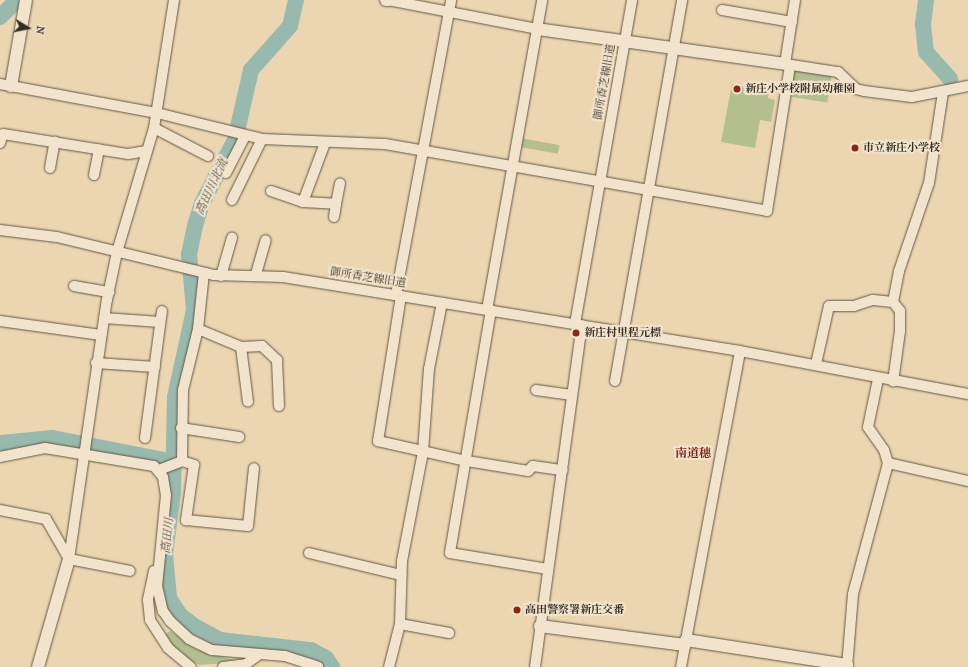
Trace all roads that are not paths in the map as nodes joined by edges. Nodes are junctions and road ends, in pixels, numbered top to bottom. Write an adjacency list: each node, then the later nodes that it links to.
1 (26, 0): 16 (street)
2 (174, 0): 19 (street)
3 (387, 0): 10 (street)
4 (451, 0): 10 (street)
5 (542, 0): 12 (street)
6 (632, 0): 13 (street, 御所香芝線旧道)
7 (682, 0): 14 (street)
8 (795, 0): 11 (street)
9 (722, 10): 11 (street)
10 (449, 11): 12 (street); 28 (street)
11 (792, 22): 15 (street)
12 (537, 29): 13 (street); 30 (street)
13 (624, 44): 14 (street); 34 (street, 御所香芝線旧道)
14 (674, 51): 15 (street); 36 (street)
15 (788, 65): 18 (street); 36 (street)
16 (5, 85): 19 (street)
17 (968, 86): 18 (street)
18 (943, 93): 52 (street)
19 (157, 113): 20 (street); 21 (street)
20 (154, 128): 27 (street); 29 (street)
21 (245, 136): 22 (street); 32 (street)
22 (262, 139): 25 (street); 38 (street)
23 (55, 141): 24 (street); 26 (street); 31 (street)
24 (0, 143)
25 (325, 143): 28 (street); 39 (street)
26 (99, 149): 27 (street); 33 (street)
27 (147, 151): 45 (street)
28 (424, 151): 30 (street); 51 (street)
29 (208, 156)
30 (512, 167): 34 (street); 54 (street)
31 (50, 168)
32 (226, 173)
33 (94, 175)
34 (600, 181): 36 (street); 59 (street, 御所香芝線旧道)
35 (340, 183): 40 (street)
36 (648, 190): 61 (street)
37 (271, 192): 39 (street)
38 (232, 200)
39 (303, 202): 40 (street)
40 (336, 204): 41 (street)
41 (334, 217)
42 (0, 230): 45 (street, 御所香芝線旧道)
43 (232, 238): 48 (street)
44 (266, 240): 47 (street)
45 (117, 252): 46 (street, 御所香芝線旧道); 50 (street)
46 (204, 273): 48 (street, 御所香芝線旧道); 60 (street)
47 (256, 274): 48 (street, 御所香芝線旧道); 51 (street, 御所香芝線旧道)
48 (221, 276)
49 (74, 286): 50 (street)
50 (109, 292): 56 (street)
51 (398, 296): 53 (street, 御所香芝線旧道); 79 (street)
52 (893, 302): 66 (street); 70 (street)
53 (442, 303): 54 (street, 御所香芝線旧道); 79 (street)
54 (489, 310): 59 (street, 御所香芝線旧道); 82 (street)
55 (162, 311): 58 (street)
56 (104, 318): 58 (street); 62 (street)
57 (0, 321): 62 (street)
58 (160, 322): 67 (street)
59 (578, 325): 61 (street); 73 (street)
60 (198, 329): 63 (street); 76 (street)
61 (624, 332): 64 (street); 69 (street)
62 (101, 335): 65 (street)
63 (241, 347): 74 (street); 75 (street)
64 (740, 351): 66 (street); 99 (street)
65 (96, 363): 67 (street); 80 (street)
66 (816, 364): 68 (street)
67 (155, 368): 78 (street)
68 (878, 379): 70 (street); 84 (street)
69 (615, 381)
70 (893, 382): 72 (street)
71 (536, 390): 73 (street)
72 (968, 394)
73 (572, 396): 87 (street)
74 (248, 402)
75 (279, 406)
76 (181, 428): 77 (street); 83 (street)
77 (239, 437)
78 (145, 438)
79 (423, 452): 82 (street); 95 (street)
80 (83, 453): 81 (street); 86 (street); 92 (street)
81 (0, 457)
82 (467, 462): 87 (street); 93 (street)
83 (181, 463): 85 (street); 86 (street)
84 (888, 463): 88 (street); 101 (street)
85 (254, 468)
86 (162, 469): 91 (street)
87 (563, 470): 93 (street)
88 (968, 481)
89 (0, 510): 92 (street)
90 (309, 553): 95 (street)
91 (157, 557): 100 (street); 103 (street)
92 (69, 560): 94 (street); 102 (street)
93 (548, 569): 97 (street)
94 (130, 572)
95 (401, 575): 96 (street)
96 (400, 624): 98 (street); 106 (street)
97 (540, 626): 99 (street); 107 (street)
98 (449, 633)
99 (686, 642): 101 (street); 108 (street)
100 (260, 654): 104 (street); 105 (street)
101 (847, 666)
102 (38, 667)
103 (191, 667)
104 (223, 667)
105 (318, 667)
106 (389, 667)
107 (535, 667)
108 (681, 667)

